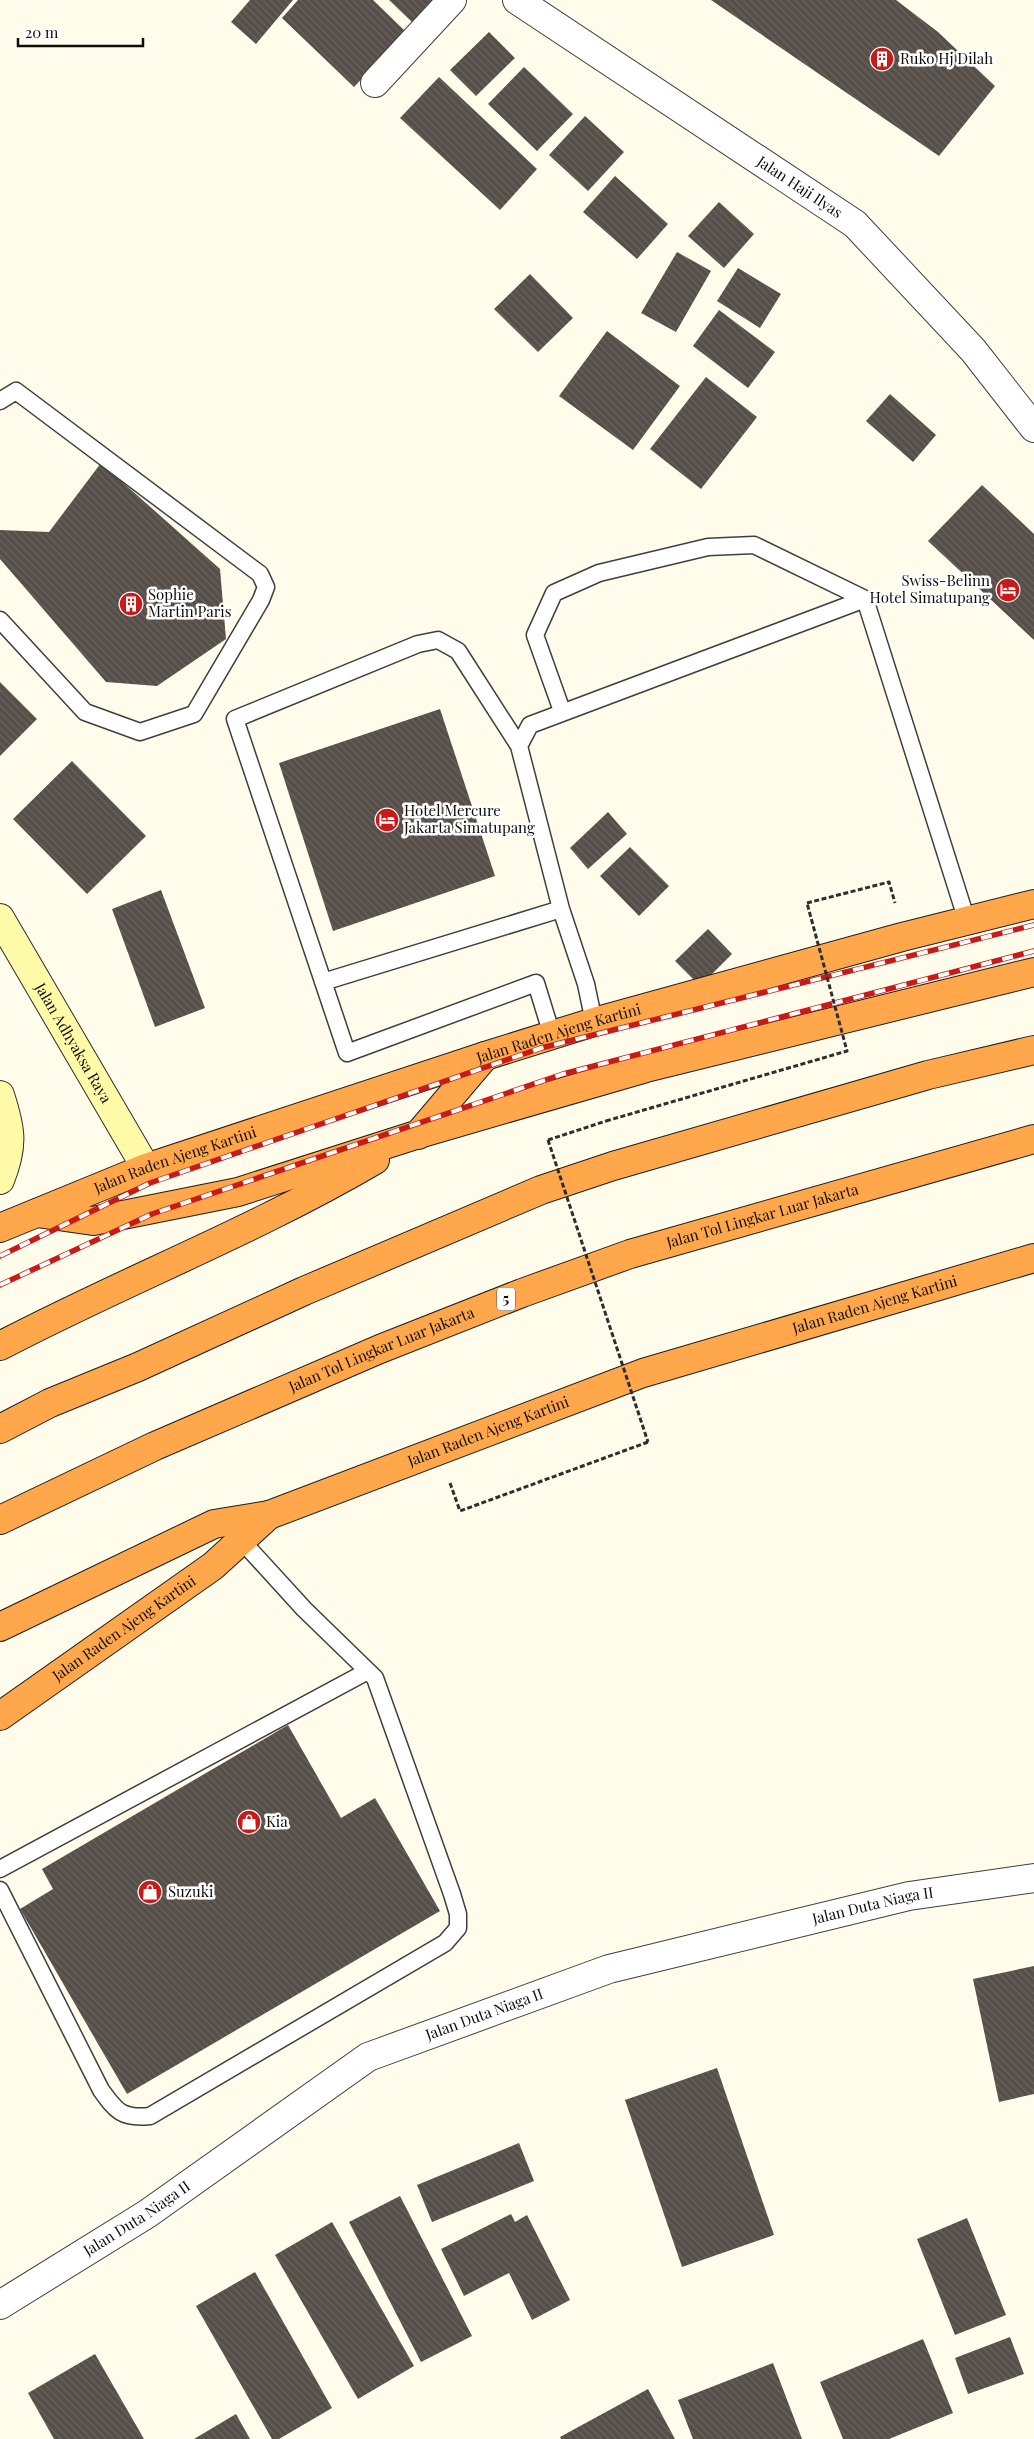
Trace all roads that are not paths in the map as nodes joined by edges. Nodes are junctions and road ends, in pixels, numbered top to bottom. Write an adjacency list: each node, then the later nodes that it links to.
1 (452, 0): 3 (street)
2 (517, 0): 5 (street, Jalan Haji Ilyas)
3 (375, 84)
4 (0, 401): 7 (lane)
5 (1034, 428)
6 (865, 599): 8 (lane); 8 (lane); 13 (lane)
7 (0, 620)
8 (562, 711): 9 (lane)
9 (520, 746): 11 (lane); 15 (lane)
10 (1034, 904): 13 (highway, Jalan Raden Ajeng Kartini)
11 (561, 909): 15 (lane); 16 (lane)
12 (0, 918): 23 (main road, Jalan Adhyaksa Raya)
13 (967, 921): 16 (highway, Jalan Raden Ajeng Kartini)
14 (1034, 972): 21 (highway, Jalan Raden Ajeng Kartini)
15 (323, 982): 17 (lane)
16 (594, 1022): 17 (highway, Jalan Raden Ajeng Kartini)
17 (552, 1035): 19 (highway, Jalan Raden Ajeng Kartini)
18 (1034, 1050): 29 (highway)
19 (485, 1056): 21 (highway); 23 (highway, Jalan Raden Ajeng Kartini)
20 (0, 1095): 24 (main road)
21 (422, 1133): 25 (highway, Jalan Raden Ajeng Kartini); 28 (highway)
22 (1034, 1139): 31 (highway, Jalan Tol Lingkar Luar Jakarta / 5)
23 (146, 1168): 25 (highway, Jalan Raden Ajeng Kartini)
24 (0, 1180)
25 (36, 1212): 26 (highway, Jalan Raden Ajeng Kartini)
26 (0, 1228)
27 (1034, 1258): 30 (highway, Jalan Raden Ajeng Kartini)
28 (0, 1346)
29 (0, 1429)
30 (269, 1515): 32 (highway, Jalan Raden Ajeng Kartini); 33 (highway)
31 (0, 1520)
32 (241, 1540): 34 (lane); 35 (highway, Jalan Raden Ajeng Kartini)
33 (0, 1627)
34 (366, 1672): 36 (lane); 38 (lane)
35 (0, 1716)
36 (0, 1869)
37 (1034, 1878): 39 (street, Jalan Duta Niaga II)
38 (0, 1890)
39 (0, 2305)

